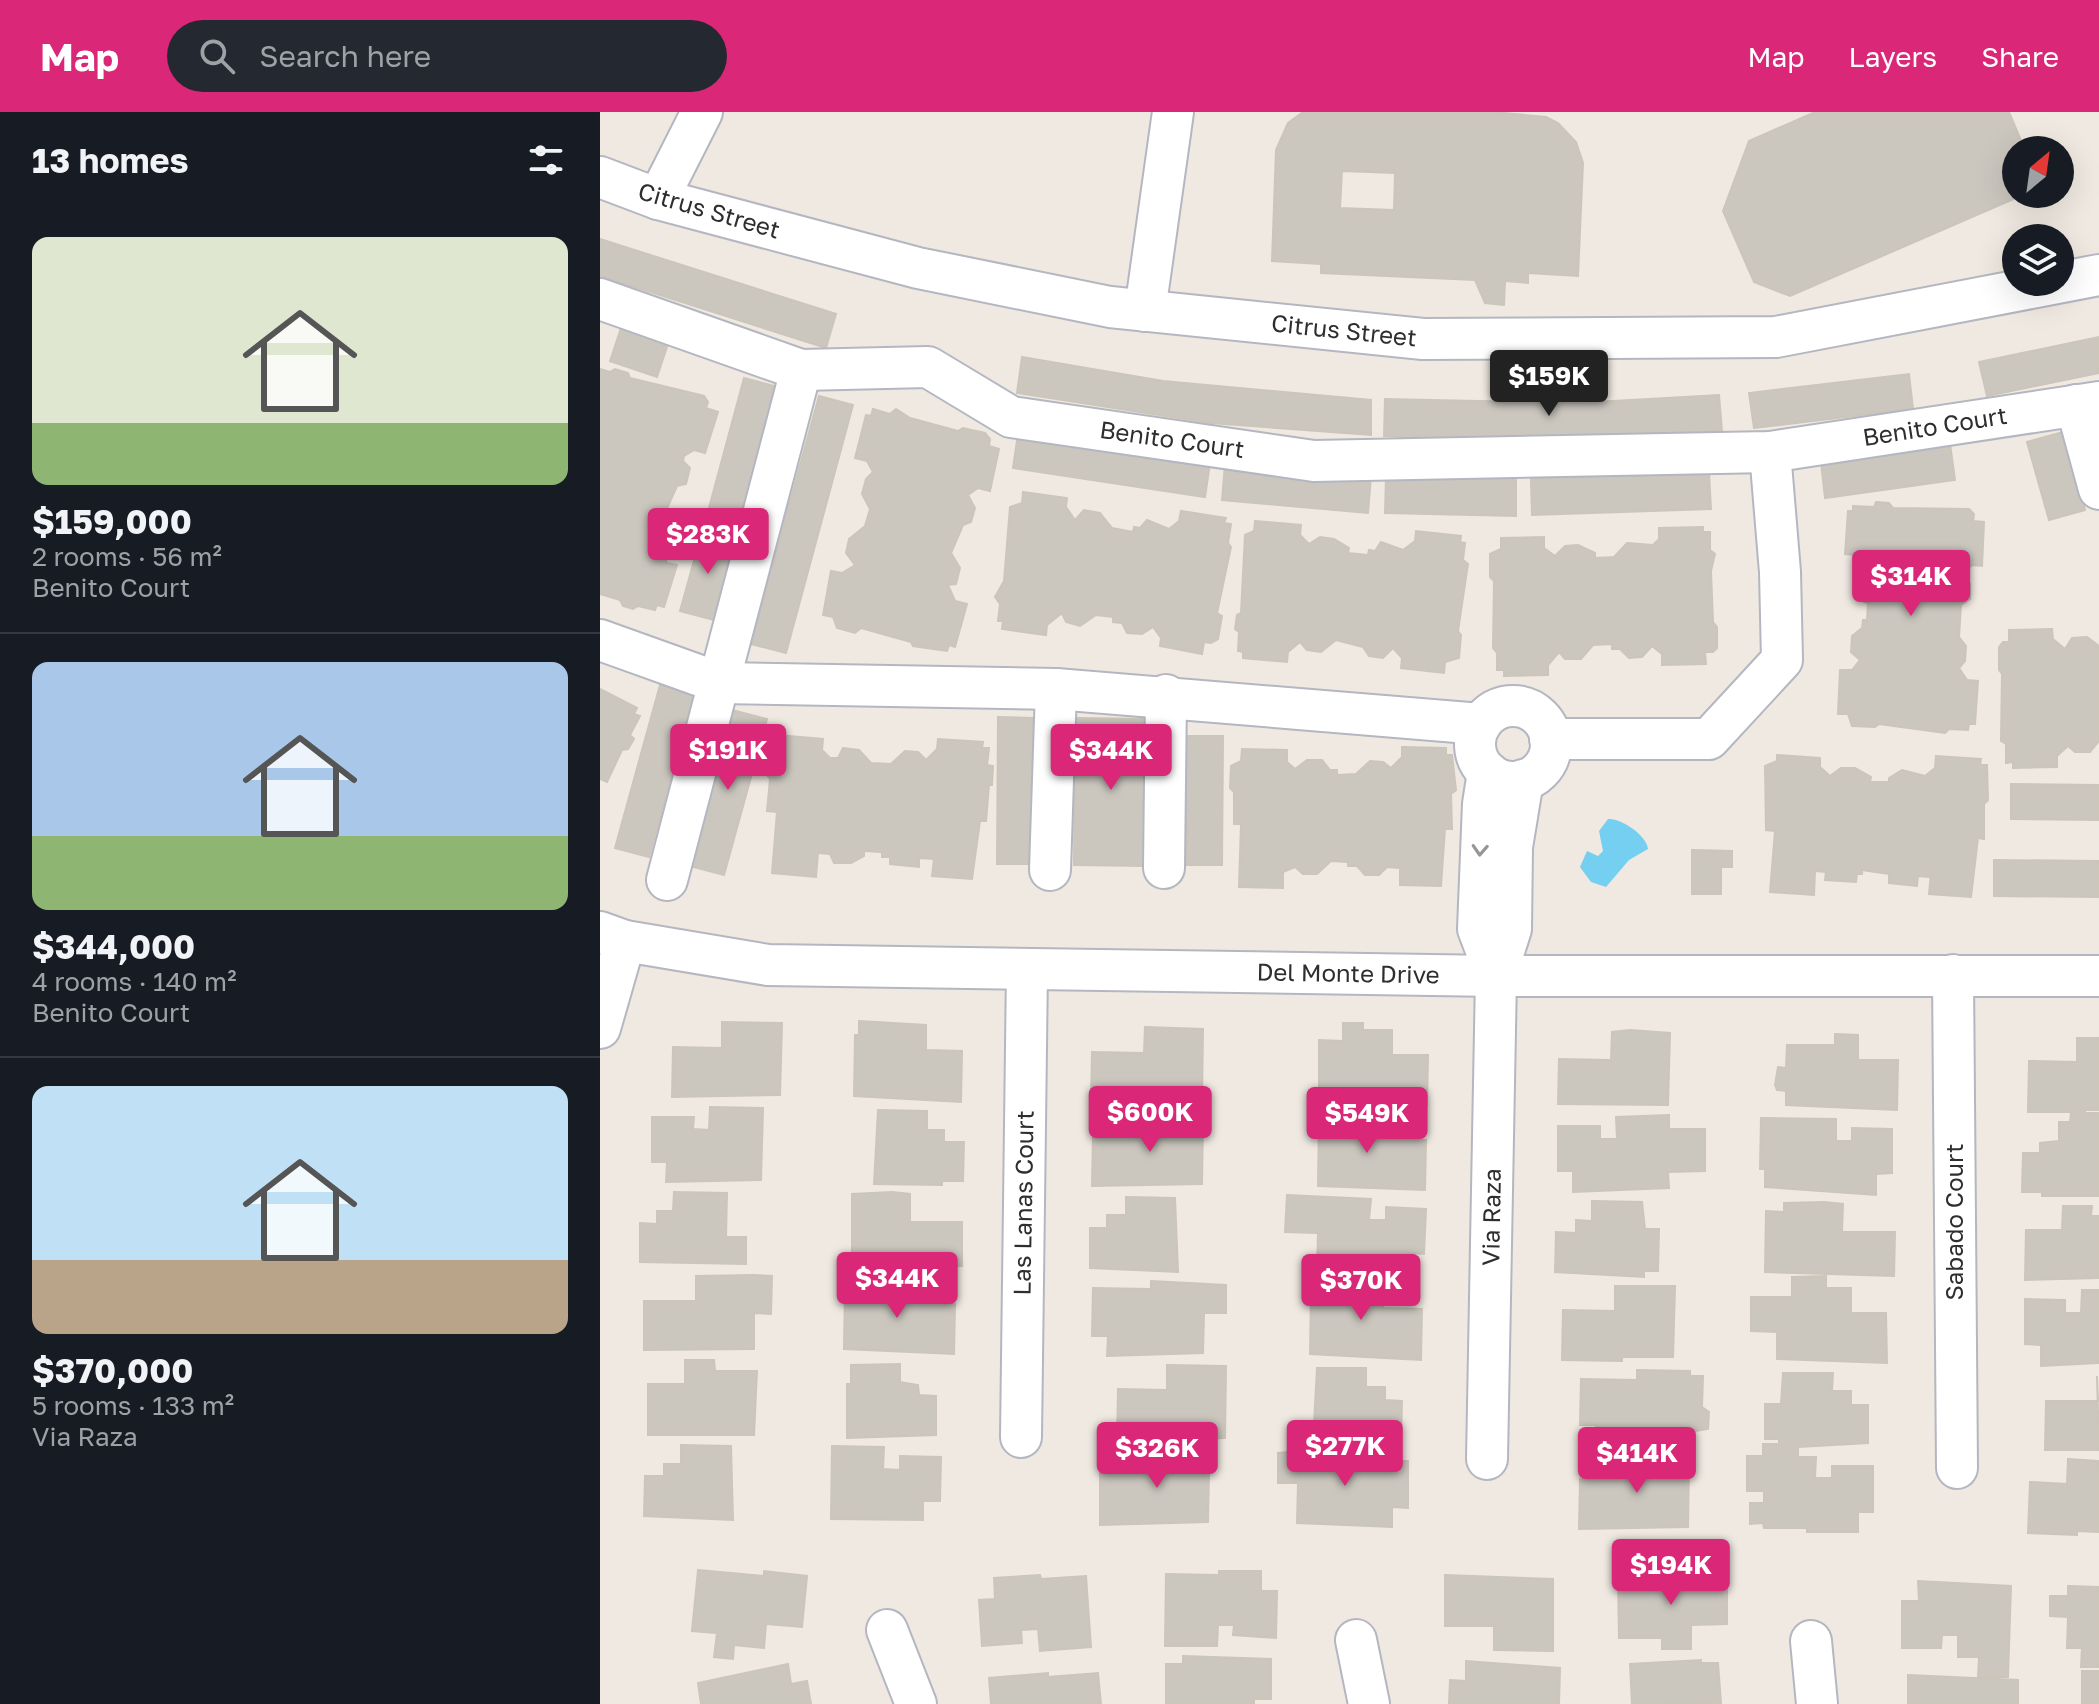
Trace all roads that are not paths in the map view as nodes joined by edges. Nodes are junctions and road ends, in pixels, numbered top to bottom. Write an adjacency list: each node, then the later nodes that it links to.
1 (702, 112): 4 (street)
2 (1173, 112): 7 (street)
3 (600, 177): 4 (street, Citrus Street)
4 (658, 199): 7 (street, Citrus Street)
5 (2099, 275): 7 (street, Citrus Street)
6 (600, 299): 8 (street, Benito Court)
7 (1145, 311)
8 (801, 370): 10 (street, Benito Court); 13 (street)
9 (2088, 403): 10 (street, Benito Court); 11 (street)
10 (1770, 452): 17 (street)
11 (2099, 489)
12 (600, 640): 13 (street)
13 (720, 683): 14 (street); 21 (street)
14 (1056, 689): 15 (street); 20 (street)
15 (1166, 695): 16 (street); 19 (street)
16 (1481, 724): 17 (street); 18 (street)
17 (1550, 739): 18 (street)
18 (1506, 776): 25 (street, Via Raza)
19 (1164, 868)
20 (1050, 870)
21 (667, 880)
22 (612, 936): 23 (street, Del Monte Drive); 27 (street)
23 (1027, 969): 25 (street, Del Monte Drive); 28 (street, Las Lanas Court)
24 (1953, 975): 25 (street, Del Monte Drive); 26 (street, Del Monte Drive); 30 (street, Sabado Court)
25 (1496, 976): 29 (street, Via Raza)
26 (2099, 976)
27 (600, 1028)
28 (1021, 1437)
29 (1487, 1459)
30 (1957, 1468)
31 (887, 1630): 34 (street)
32 (1356, 1640): 35 (street)
33 (1811, 1641): 36 (street)
34 (916, 1704)
35 (1369, 1704)
36 (1817, 1704)

